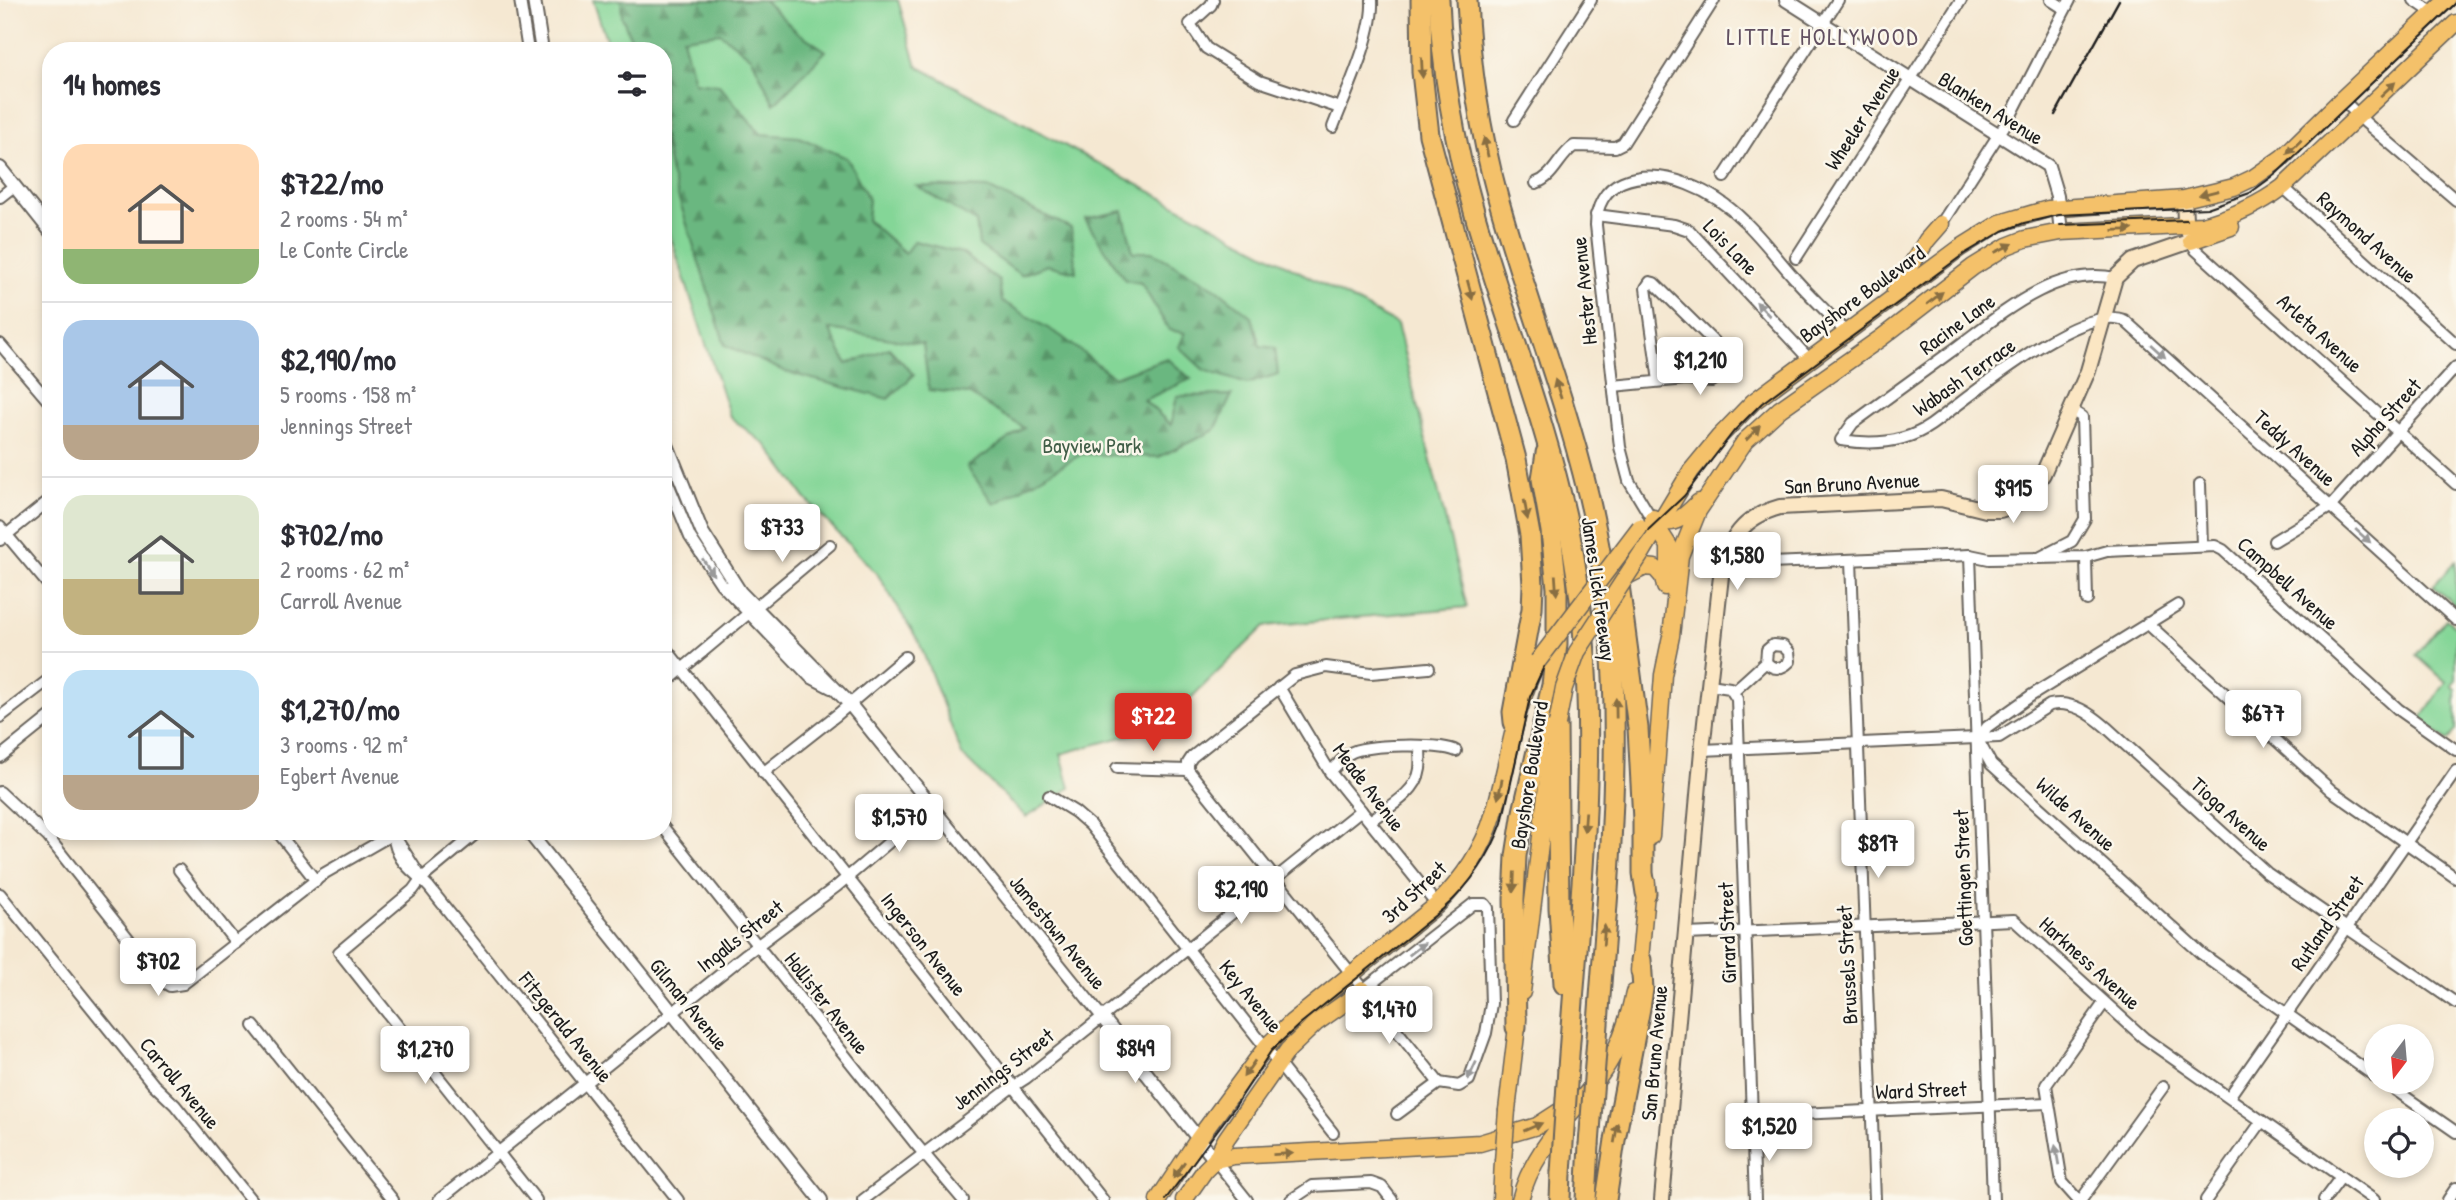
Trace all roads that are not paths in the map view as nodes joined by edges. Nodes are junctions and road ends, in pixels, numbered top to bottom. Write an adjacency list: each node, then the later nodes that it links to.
1 (520, 0): 20 (street)
2 (534, 0): 21 (street)
3 (1213, 0): 24 (street)
4 (1372, 0): 24 (street)
5 (1421, 0): 102 (highway, one-way to 102)
6 (1439, 0): 63 (highway, James Lick Freeway)
7 (1467, 0): 61 (highway, James Lick Freeway, one-way to 7)
8 (1591, 0): 26 (street)
9 (1714, 0): 31 (street)
10 (1786, 0): 18 (street, Blanken Avenue)
11 (1838, 0): 18 (street)
12 (1961, 0): 22 (street, Wheeler Avenue)
13 (2051, 0): 16 (street)
14 (2414, 0): 17 (street)
15 (2447, 0): 17 (main road, Bayshore Boulevard)
16 (2068, 4): 28 (street)
17 (2433, 13): 19 (street); 23 (main road, Bayshore Boulevard)
18 (1823, 23): 22 (street, Blanken Avenue); 30 (street)
19 (2455, 27): 25 (main road, one-way to 19)
20 (527, 42)
21 (541, 42)
22 (1910, 80): 28 (street, Blanken Avenue); 43 (street, Wheeler Avenue)
23 (2342, 99): 25 (street); 35 (main road, Bayshore Boulevard, one-way to 35)
24 (1340, 108): 27 (street)
25 (2359, 116): 33 (main road); 36 (street)
26 (1514, 120)
27 (1333, 127)
28 (1998, 137): 37 (street, Blanken Avenue); 40 (street)
29 (0, 168): 32 (street)
30 (1724, 177)
31 (1536, 183)
32 (14, 186): 34 (street); 39 (street)
33 (2283, 187): 42 (main road); 53 (street, Raymond Avenue)
34 (0, 197)
35 (2184, 199): 37 (main road, Bayshore Boulevard); 42 (main road)
36 (2456, 200)
37 (2058, 208): 41 (street, Blanken Avenue); 44 (main road, Bayshore Boulevard)
38 (1596, 215): 51 (street, Hester Avenue); 54 (street, Lois Lane, one-way to 38); 57 (street, Hester Avenue)
39 (42, 221)
40 (1941, 224): 44 (main road); 47 (main road)
41 (2060, 232): 42 (main road, one-way to 42); 46 (main road, one-way to 41)
42 (2189, 234): 45 (main road); 60 (street, Arleta Avenue)
43 (1796, 258)
44 (1942, 262): 46 (main road); 47 (main road, Bayshore Boulevard)
45 (2115, 278): 50 (main road, San Bruno Avenue); 62 (street, Racine Lane)
46 (1956, 281): 67 (main road, one-way to 46)
47 (1891, 298): 51 (main road, Bayshore Boulevard)
48 (1670, 299): 49 (street); 49 (street); 56 (street)
49 (1649, 317): 56 (street)
50 (2102, 319): 59 (main road, San Bruno Avenue); 62 (street, Wabash Terrace); 70 (street, Teddy Avenue, one-way to 70)
51 (1845, 332): 54 (main road, Bayshore Boulevard)
52 (0, 344): 58 (street)
53 (2456, 344)
54 (1809, 359): 71 (main road, Bayshore Boulevard)
55 (2456, 367): 60 (street, Alpha Street)
56 (1659, 381): 57 (street)
57 (1613, 386): 71 (street, Hester Avenue)
58 (42, 393)
59 (2070, 410): 77 (street); 81 (main road, San Bruno Avenue)
60 (2398, 431): 66 (street, Arleta Avenue); 70 (street, Alpha Street)
61 (1572, 433): 138 (highway); 201 (highway, James Lick Freeway, one-way to 61, bridge)
62 (1841, 440)
63 (1548, 445): 158 (highway, one-way to 158); 161 (highway, James Lick Freeway, one-way to 161)
64 (672, 457): 86 (street, Jamestown Avenue)
65 (2200, 484): 75 (street)
66 (2456, 484)
67 (1713, 488): 71 (main road); 94 (main road)
68 (672, 494): 86 (street, Jamestown Avenue, one-way to 86)
69 (42, 506): 72 (street)
70 (2330, 507): 73 (street, Alpha Street); 87 (street, Teddy Avenue, one-way to 87)
71 (1651, 523): 79 (main road, Bayshore Boulevard); 83 (main road); 102 (main road, 3rd Street, bridge)
72 (3, 534): 82 (street)
73 (2274, 541)
74 (830, 545): 86 (street)
75 (2202, 546): 78 (street, Campbell Avenue); 110 (street, Campbell Avenue)
76 (1970, 555): 77 (street, Campbell Avenue); 80 (street, Campbell Avenue); 105 (street, Goettingen Street)
77 (2041, 557): 78 (street, Campbell Avenue)
78 (2086, 557): 84 (street)
79 (1644, 559): 83 (main road); 104 (main road, Bayshore Boulevard, bridge)
80 (1851, 560): 81 (street, Campbell Avenue); 106 (street, Brussels Street)
81 (1723, 565): 97 (main road, San Bruno Avenue)
82 (42, 578)
83 (1666, 593): 94 (main road)
84 (2087, 600)
85 (2178, 605): 88 (street)
86 (752, 611): 93 (street); 100 (street, Jamestown Avenue)
87 (2456, 620)
88 (2147, 623): 105 (street); 131 (street)
89 (672, 657): 93 (street, Ingerson Avenue)
90 (905, 657): 100 (street)
91 (1766, 662): 99 (street)
92 (1429, 668): 98 (street)
93 (682, 670): 95 (street); 117 (street, Ingerson Avenue)
94 (1663, 675): 138 (main road)
95 (672, 678)
96 (42, 684): 101 (street)
97 (1710, 685): 99 (street); 109 (main road, San Bruno Avenue)
98 (1279, 687): 114 (street); 116 (street, Meade Avenue)
99 (1734, 691): 108 (street, Girard Street)
100 (849, 704): 117 (street); 120 (street, Jamestown Avenue)
101 (1, 713)
102 (1514, 722): 140 (main road, 3rd Street, one-way to 140)
103 (42, 723): 112 (street)
104 (1557, 724): 158 (main road, Bayshore Boulevard); 161 (highway)
105 (1978, 740): 106 (street); 141 (street, Goettingen Street); 143 (street, Tioga Avenue); 155 (street, Wilde Avenue)
106 (1857, 744): 108 (street); 142 (street, Brussels Street)
107 (1420, 746): 111 (street); 116 (street); 122 (street)
108 (1739, 748): 109 (street); 144 (street, Girard Street)
109 (1702, 750): 145 (main road, San Bruno Avenue)
110 (2456, 750)
111 (1456, 751)
112 (0, 757)
113 (1117, 768): 114 (street)
114 (1188, 771): 134 (street)
115 (2456, 771): 131 (street, Rutland Street)
116 (1330, 772): 121 (street, Meade Avenue)
117 (763, 773): 133 (street, Ingerson Avenue)
118 (0, 792): 123 (street)
119 (1049, 796): 148 (street, Key Avenue)
120 (932, 806): 133 (street, Ingalls Street); 156 (street, Jamestown Avenue)
121 (1361, 810): 122 (street, Meade Avenue); 134 (street, Jennings Street)
122 (1370, 821): 140 (street, Meade Avenue)
123 (42, 826)
124 (672, 838): 147 (street, Hollister Avenue)
125 (57, 840): 146 (street)
126 (284, 840): 137 (street)
127 (382, 840): 137 (street)
128 (398, 840): 136 (street, Fitzgerald Avenue)
129 (468, 840): 136 (street)
130 (535, 840): 154 (street, Gilman Avenue)
131 (2407, 844): 135 (street); 143 (street, Rutland Street)
132 (178, 870): 146 (street)
133 (847, 878): 147 (street, Ingalls Street); 166 (street, Ingerson Avenue)
134 (1275, 878): 148 (street, Jennings Street); 150 (street)
135 (2456, 878)
136 (421, 879): 164 (street, Fitzgerald Avenue); 179 (street)
137 (316, 881): 146 (street)
138 (1646, 893): 149 (main road)
139 (0, 894): 184 (street, Carroll Avenue)
140 (1437, 905): 150 (main road, 3rd Street)
141 (1983, 921): 142 (street, Harkness Avenue); 152 (street, Harkness Avenue); 171 (street, Goettingen Street)
142 (1864, 926): 144 (street, Harkness Avenue); 172 (street, Brussels Street)
143 (2348, 928): 153 (street, Tioga Avenue); 155 (street, Rutland Street)
144 (1747, 933): 145 (street, Harkness Avenue); 174 (street, Girard Street)
145 (1686, 934): 203 (main road, San Bruno Avenue)
146 (236, 943)
147 (757, 945): 154 (street, Ingalls Street); 180 (street, Hollister Avenue)
148 (1188, 948): 156 (street, Jennings Street); 159 (street, Key Avenue)
149 (1641, 960): 163 (main road); 202 (highway, one-way to 149)
150 (1351, 975): 151 (street); 159 (main road, 3rd Street)
151 (1363, 990): 160 (main road); 165 (street); 165 (street, one-way to 165)
152 (2104, 1003): 169 (street, Harkness Avenue); 170 (street)
153 (2456, 1003)
154 (672, 1013): 164 (street, Ingalls Street); 189 (street, Gilman Avenue)
155 (2287, 1014): 162 (street, Wilde Avenue); 169 (street, Rutland Street)
156 (1102, 1017): 166 (street, Jennings Street); 178 (street, Jamestown Avenue)
157 (254, 1026): 185 (street)
158 (1516, 1027): 198 (main road, Bayshore Boulevard, bridge)
159 (1267, 1046): 160 (street, Key Avenue); 178 (main road, 3rd Street, one-way to 178)
160 (1279, 1062): 177 (street, Key Avenue); 181 (main road)
161 (1568, 1064): 200 (highway, James Lick Freeway, bridge)
162 (2364, 1069)
163 (1602, 1073): 181 (main road, one-way to 163); 199 (main road)
164 (586, 1083): 179 (street, Ingalls Street); 188 (street, Fitzgerald Avenue)
165 (1439, 1083): 173 (street)
166 (1012, 1087): 180 (street, Jennings Street); 192 (street, Ingerson Avenue)
167 (2163, 1087): 207 (street)
168 (2401, 1094): 176 (street)
169 (2230, 1097): 175 (street, Harkness Avenue)
170 (2048, 1104): 171 (street, Ward Street); 207 (street, one-way to 170)
171 (1989, 1106): 172 (street, Ward Street); 206 (street, Goettingen Street)
172 (1872, 1111): 174 (street, Ward Street); 205 (street, Brussels Street)
173 (1397, 1114)
174 (1753, 1116): 204 (street, Girard Street)
175 (2262, 1121): 182 (street, Harkness Avenue); 208 (street)
176 (2456, 1132)
177 (1333, 1133)
178 (1199, 1138): 181 (street, Jamestown Avenue); 193 (main road, 3rd Street, one-way to 193)
179 (499, 1153): 186 (street, Ingalls Street); 187 (street)
180 (925, 1153): 190 (street, Jennings Street); 191 (street, Hollister Avenue)
181 (1216, 1160): 194 (main road); 195 (street, Jamestown Avenue)
182 (2341, 1177): 209 (street); 210 (street, Harkness Avenue)
183 (2456, 1188): 211 (street)
184 (251, 1200)
185 (393, 1200)
186 (439, 1200)
187 (536, 1200)
188 (678, 1200)
189 (821, 1200)
190 (863, 1200)
191 (963, 1200)
192 (1103, 1200)
193 (1158, 1200)
194 (1184, 1200)
195 (1247, 1200)
196 (1291, 1200): 197 (street)
197 (1392, 1200)
198 (1502, 1200)
199 (1520, 1200)
200 (1560, 1200)
201 (1586, 1200)
202 (1606, 1200)
203 (1662, 1200)
204 (1755, 1200)
205 (1875, 1200)
206 (1993, 1200)
207 (2079, 1200)
208 (2206, 1200)
209 (2324, 1200)
210 (2374, 1200)
211 (2448, 1200)

